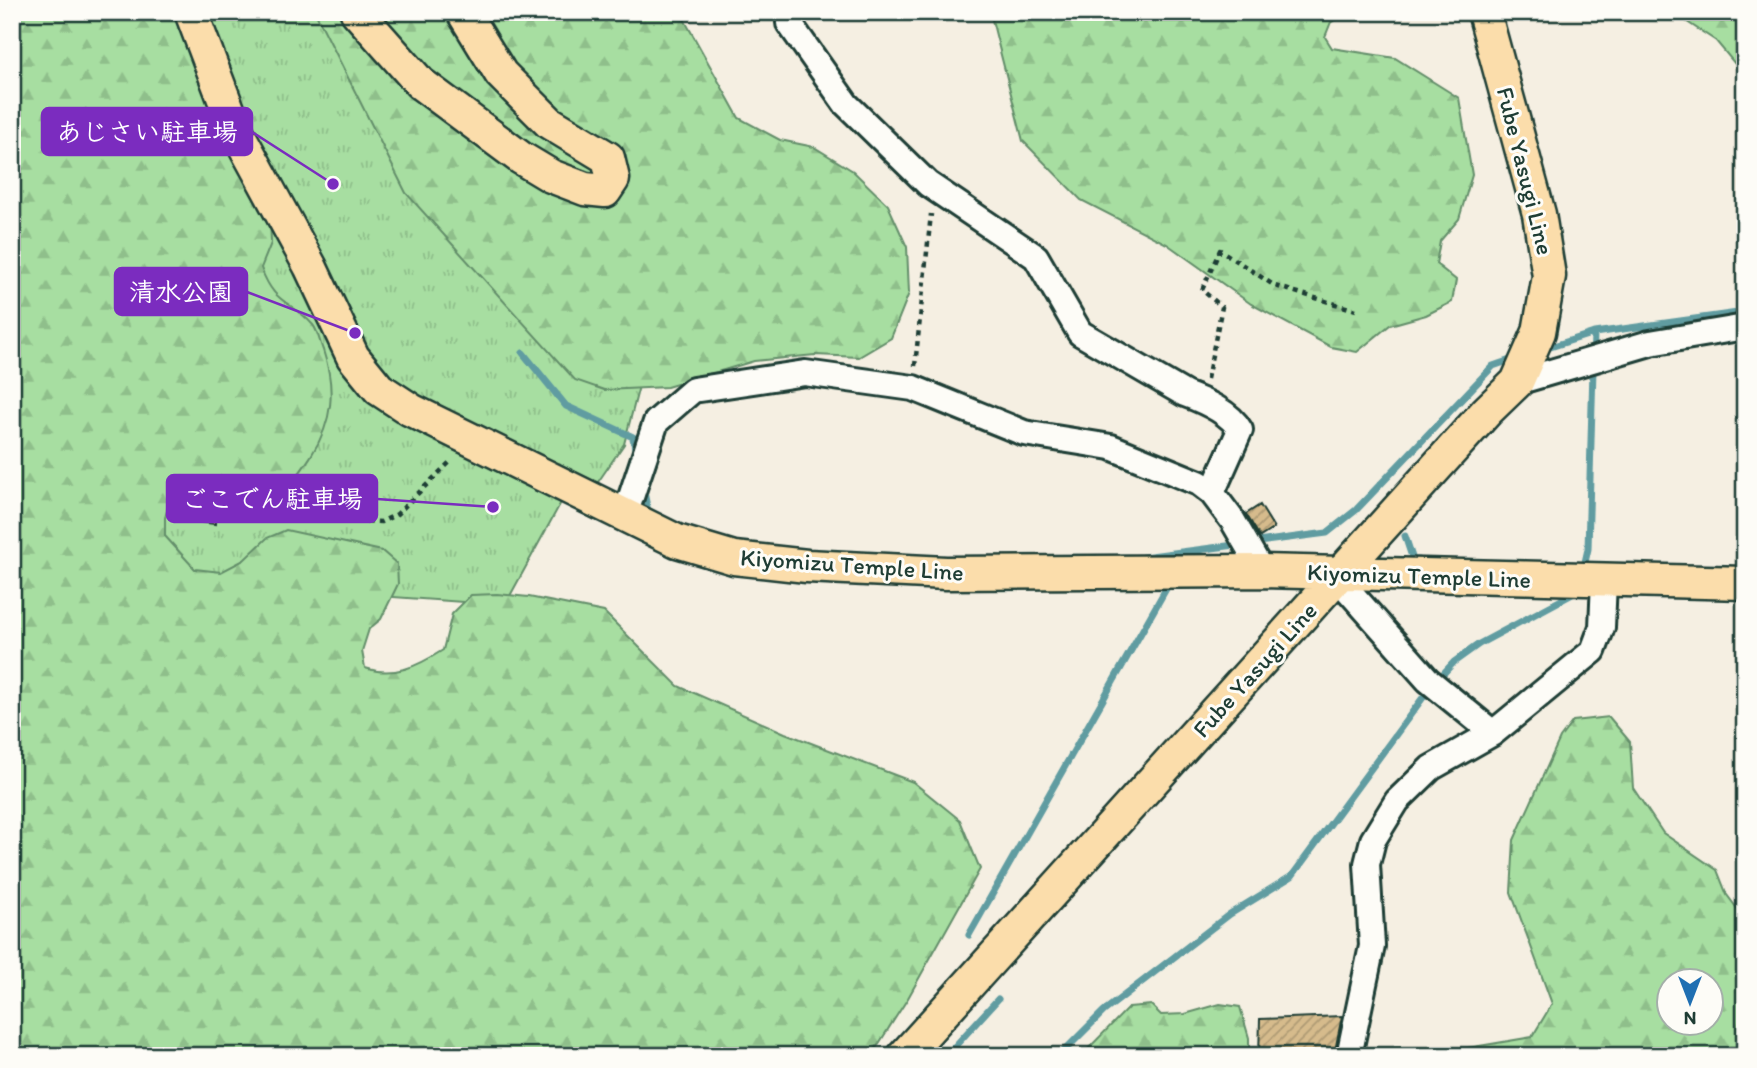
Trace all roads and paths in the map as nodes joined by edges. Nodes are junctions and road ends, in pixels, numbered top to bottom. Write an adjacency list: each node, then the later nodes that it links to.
1 (191, 12): 12 (main road, Kiyomizu Temple Line)
2 (356, 12): 3 (main road)
3 (463, 12)
4 (1484, 12): 9 (main road, Fube Yasugi Line)
5 (789, 23): 6 (street)
6 (935, 189): 10 (path); 11 (street)
7 (1356, 310): 11 (path)
8 (1745, 327): 9 (street)
9 (1517, 382): 17 (main road, Fube Yasugi Line)
10 (913, 388): 13 (street); 14 (street)
11 (1203, 400): 13 (street)
12 (473, 440): 14 (main road, Kiyomizu Temple Line); 15 (path)
13 (1212, 493): 16 (street)
14 (625, 515): 16 (main road, Kiyomizu Temple Line)
15 (247, 516)
16 (1262, 572): 17 (main road, Kiyomizu Temple Line)
17 (1341, 574): 18 (main road, Kiyomizu Temple Line); 20 (street); 21 (main road, Fube Yasugi Line)
18 (1604, 581): 19 (main road, Kiyomizu Temple Line); 20 (street)
19 (1745, 583)
20 (1493, 733): 22 (street)
21 (904, 1056)
22 (1349, 1056)

